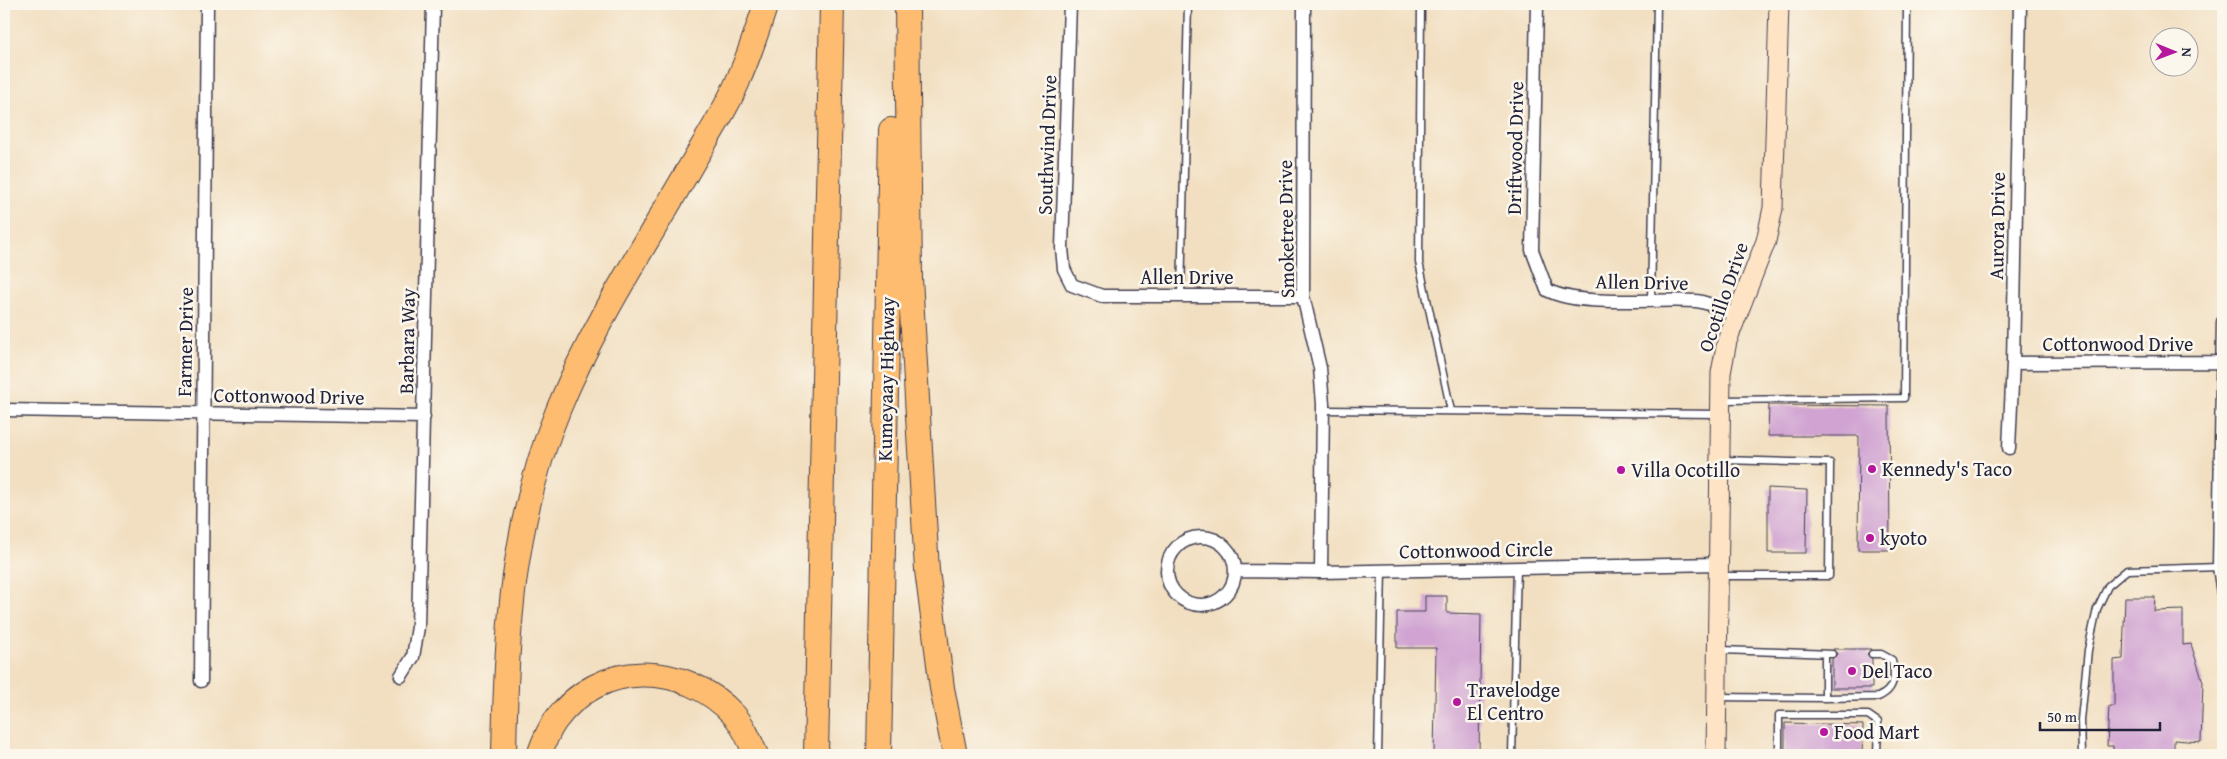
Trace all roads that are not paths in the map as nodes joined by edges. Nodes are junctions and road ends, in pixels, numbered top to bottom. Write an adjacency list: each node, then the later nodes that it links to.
1 (207, 4): 29 (street, Farmer Drive)
2 (433, 4): 30 (street, Barbara Way)
3 (766, 4): 46 (highway)
4 (832, 4): 49 (highway)
5 (894, 4): 50 (highway, Kumeyaay Highway)
6 (907, 4): 51 (highway)
7 (1070, 4): 16 (street, Southwind Drive)
8 (1188, 4): 18 (lane)
9 (1304, 4): 19 (street, Smoketree Drive)
10 (1421, 4): 28 (lane)
11 (1537, 4): 17 (street, Driftwood Drive)
12 (1657, 4): 20 (lane)
13 (1779, 4): 21 (street, Ocotillo Drive)
14 (1907, 4): 25 (lane)
15 (2020, 4): 24 (street, Aurora Drive)
16 (1072, 285): 18 (street, Allen Drive)
17 (1547, 290): 20 (street, Allen Drive)
18 (1181, 296): 19 (street, Allen Drive)
19 (1304, 296): 27 (street, Smoketree Drive)
20 (1651, 300): 21 (street, Allen Drive)
21 (1736, 315): 25 (street, Ocotillo Drive)
22 (2223, 322): 23 (street)
23 (2223, 362): 24 (street, Cottonwood Drive); 33 (street)
24 (2013, 363): 31 (street, Aurora Drive)
25 (1720, 407): 28 (lane); 32 (street, Ocotillo Drive)
26 (4, 410): 29 (street, Cottonwood Drive)
27 (1323, 410): 28 (lane); 38 (street, Smoketree Drive)
28 (1451, 411)
29 (203, 414): 30 (street, Cottonwood Drive); 43 (street, Farmer Drive)
30 (424, 417): 42 (street, Barbara Way)
31 (2009, 448)
32 (1720, 460): 36 (street, Ocotillo Drive); 36 (lane)
33 (2219, 567): 39 (street); 57 (lane)
34 (1517, 568): 35 (street, Cottonwood Circle); 36 (street, Cottonwood Circle); 53 (lane)
35 (1382, 570): 38 (street, Cottonwood Circle); 52 (lane)
36 (1718, 570): 40 (street, Ocotillo Drive)
37 (1235, 571): 37 (street); 38 (street, Cottonwood Circle)
38 (1321, 572)
39 (2223, 593)
40 (1716, 650): 44 (street, Ocotillo Drive); 45 (lane)
41 (1872, 654): 45 (lane)
42 (401, 676)
43 (201, 681)
44 (1716, 697): 45 (lane); 54 (street, Ocotillo Drive)
45 (1825, 698)
46 (504, 755)
47 (539, 755): 48 (highway)
48 (756, 755)
49 (816, 755)
50 (879, 755)
51 (955, 755)
52 (1378, 755)
53 (1512, 755)
54 (1716, 755)
55 (1779, 755): 56 (lane)
56 (1877, 755)
57 (2082, 755)

